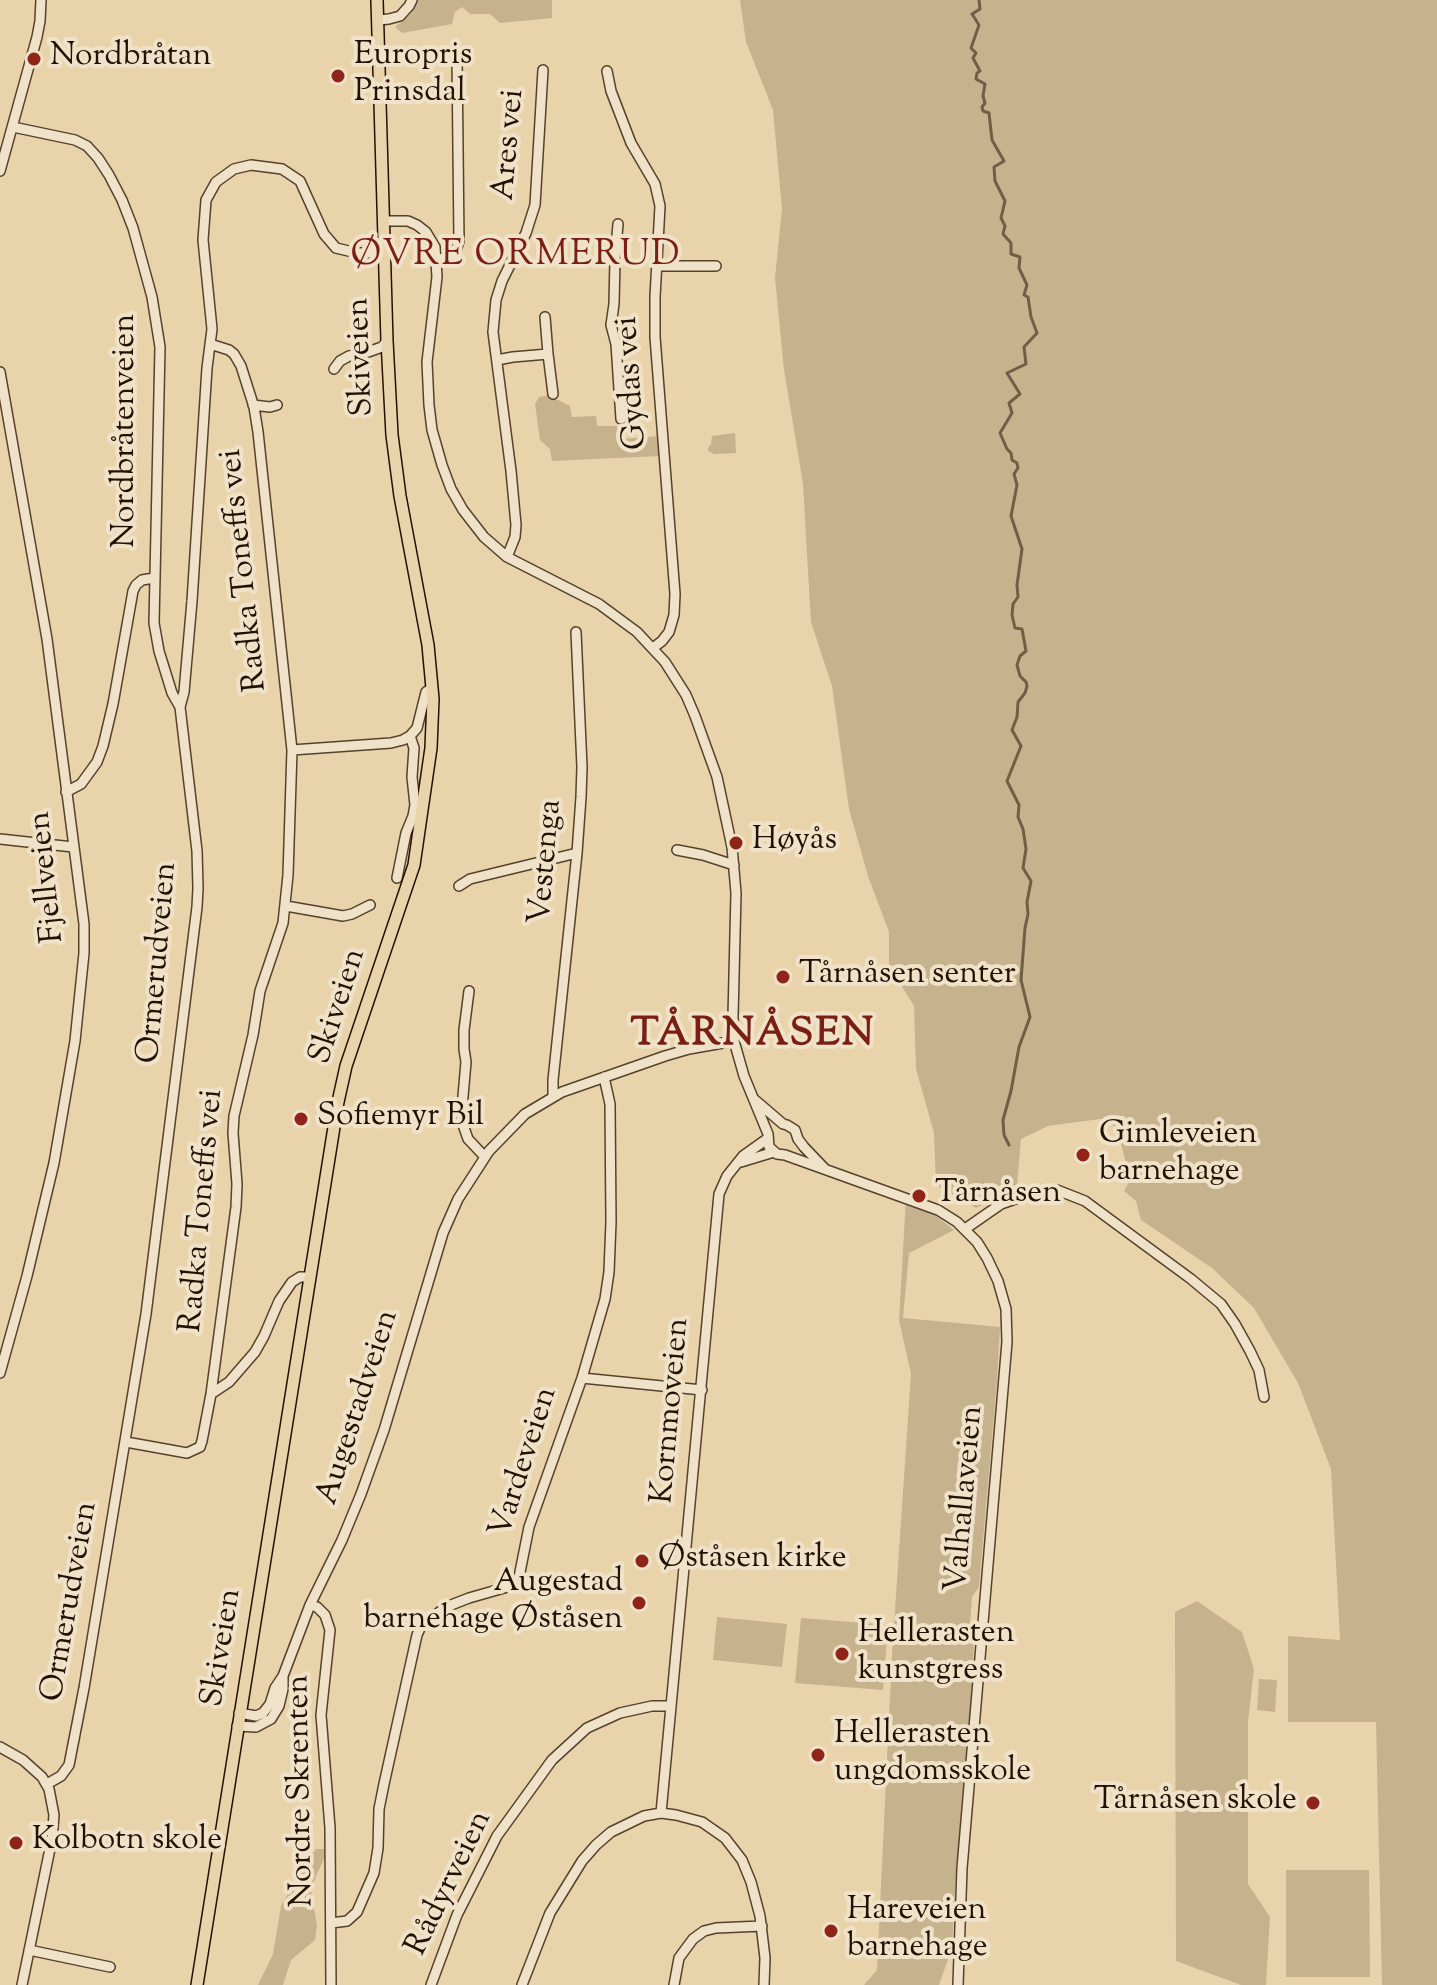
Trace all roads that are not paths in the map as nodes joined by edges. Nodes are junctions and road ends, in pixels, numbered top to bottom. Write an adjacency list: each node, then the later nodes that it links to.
1 (41, 0): 8 (street)
2 (412, 0): 4 (street)
3 (377, 1): 4 (main road, Skiveien)
4 (378, 20): 10 (main road, Skiveien)
5 (457, 57): 13 (street)
6 (543, 70): 20 (street, Ares vei)
7 (607, 71): 14 (street, Gydas vei)
8 (13, 127): 9 (street); 28 (street, Nordbråtenveien)
9 (0, 171)
10 (384, 221): 12 (main road, Skiveien); 13 (street)
11 (618, 224): 26 (street, Gydas vei)
12 (385, 253): 17 (main road, Skiveien); 18 (street, Ormerudveien)
13 (437, 259): 27 (street)
14 (657, 266): 15 (street); 30 (street, Gydas vei)
15 (716, 266)
16 (545, 317): 19 (street)
17 (387, 341): 21 (street); 31 (main road, Skiveien)
18 (210, 344): 24 (street, Radka Toneffs vei); 32 (street, Ormerudveien)
19 (548, 354): 20 (street); 23 (street)
20 (497, 360): 27 (street, Ares vei)
21 (334, 369)
22 (0, 372): 35 (street, Fjellveien)
23 (553, 394)
24 (253, 405): 25 (street); 34 (street, Radka Toneffs vei)
25 (277, 405)
26 (621, 419)
27 (507, 557): 30 (street)
28 (154, 578): 32 (street, Nordbråtenveien); 35 (street)
29 (576, 632): 39 (street, Vestenga)
30 (653, 648): 40 (street)
31 (432, 688): 33 (street); 59 (main road, Skiveien)
32 (180, 707): 66 (street, Ormerudveien)
33 (410, 736): 34 (street); 41 (street)
34 (292, 750): 44 (street, Radka Toneffs vei)
35 (66, 792): 37 (street, Fjellveien)
36 (0, 839): 37 (street)
37 (73, 847): 60 (street, Fjellveien)
38 (677, 850): 40 (street)
39 (577, 853): 42 (street); 48 (street, Vestenga)
40 (734, 865): 46 (street)
41 (397, 878)
42 (459, 886)
43 (370, 905): 44 (street)
44 (286, 906): 64 (street, Radka Toneffs vei)
45 (469, 991): 55 (street)
46 (734, 1041): 47 (street, Augestadveien); 49 (street)
47 (604, 1077): 48 (street, Augestadveien); 62 (street, Vardeveien)
48 (553, 1097): 55 (street, Augestadveien)
49 (755, 1100): 50 (street); 51 (street)
50 (783, 1124): 51 (street); 52 (street)
51 (768, 1137): 53 (street); 56 (street, Kornmoveien)
52 (798, 1139): 54 (street); 57 (street, Valhallaveien)
53 (774, 1152): 54 (street); 56 (street)
54 (785, 1155): 57 (street, Valhallaveien)
55 (485, 1157): 67 (street, Augestadveien)
56 (738, 1163): 63 (street, Kornmoveien)
57 (826, 1169): 58 (street, Valhallaveien)
58 (965, 1229): 65 (street); 86 (street, Valhallaveien)
59 (310, 1277): 64 (street); 70 (main road, Skiveien)
60 (3, 1353): 61 (street, Fjellveien)
61 (0, 1373)
62 (582, 1378): 63 (street); 75 (street, Vardeveien)
63 (702, 1390): 69 (street, Kornmoveien)
64 (211, 1394): 66 (street, Radka Toneffs vei)
65 (1264, 1397)
66 (126, 1442): 73 (street, Ormerudveien)
67 (310, 1605): 68 (street, Augestadveien); 75 (street, Nordre Skrenten)
68 (283, 1676): 70 (street, Augestadveien); 71 (street, Augestadveien)
69 (670, 1706): 74 (street, Kornmoveien); 82 (street, Rådyrveien)
70 (239, 1713): 71 (main road, Skiveien)
71 (237, 1726): 80 (main road, Skiveien)
72 (0, 1747): 73 (street)
73 (47, 1784): 77 (street)
74 (661, 1813): 76 (street); 83 (street)
75 (331, 1923): 81 (street, Nordre Skrenten)
76 (762, 1926): 84 (street); 85 (street)
77 (29, 1950): 78 (street); 79 (street)
78 (110, 1967)
79 (22, 1985)
80 (197, 1985)
81 (331, 1985)
82 (431, 1985)
83 (522, 1985)
84 (674, 1985)
85 (764, 1985)
86 (958, 1985)

